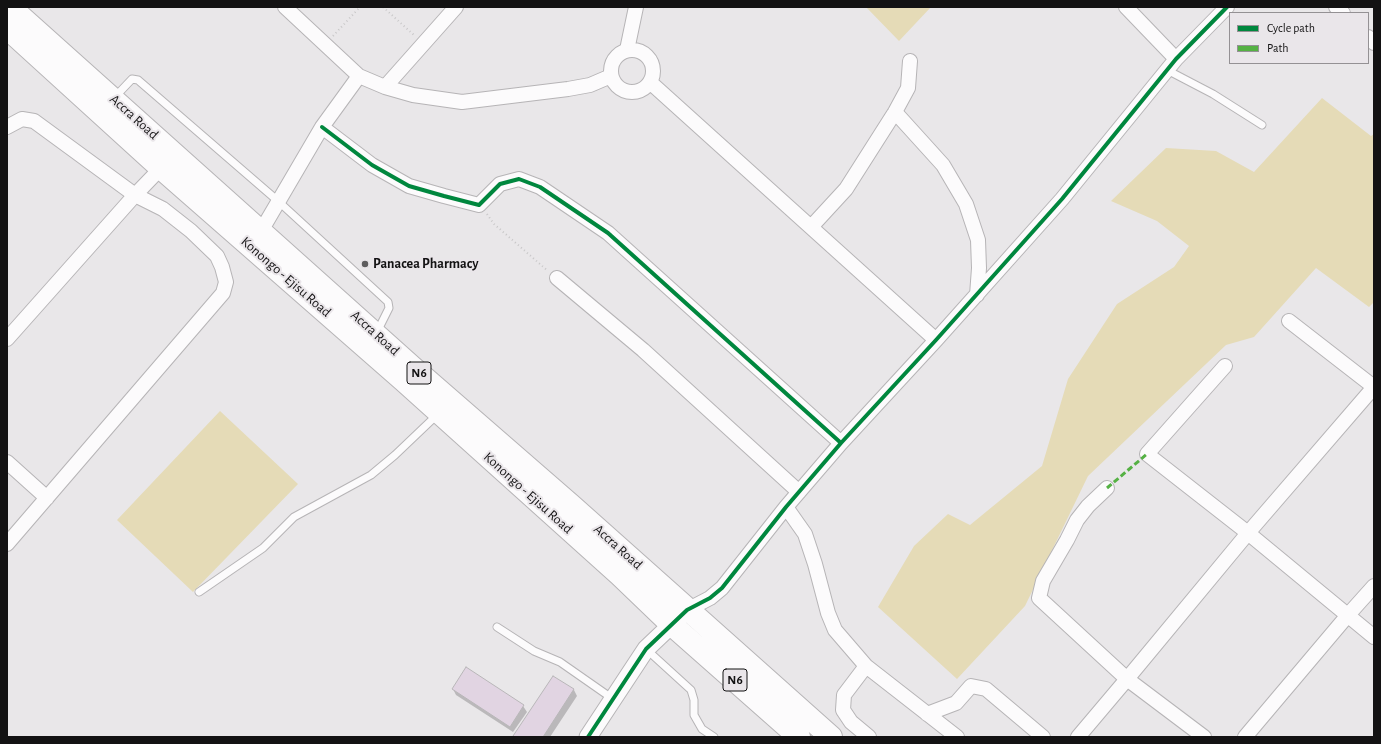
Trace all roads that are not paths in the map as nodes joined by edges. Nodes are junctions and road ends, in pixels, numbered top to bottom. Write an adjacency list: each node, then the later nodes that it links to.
1 (10, 7): 15 (highway, Accra Road / N6)
2 (285, 7): 11 (street)
3 (456, 7): 14 (street)
4 (636, 7): 8 (street)
5 (1126, 7): 10 (street)
6 (1228, 7): 10 (street)
7 (7, 28): 20 (highway, Konongo - Ejisu Road / N6)
8 (627, 50): 12 (street); 13 (street)
9 (910, 61): 16 (street)
10 (1172, 65): 17 (lane); 26 (street)
11 (359, 76): 14 (street); 19 (street)
12 (611, 76): 13 (street); 14 (street)
13 (651, 83): 23 (street)
14 (385, 87)
15 (113, 99): 22 (lane); 24 (highway, Accra Road / N6)
16 (896, 112): 23 (street); 26 (street)
17 (1262, 125)
18 (7, 127): 21 (street)
19 (322, 127): 22 (street); 34 (street)
20 (161, 168): 21 (street); 24 (highway, Konongo - Ejisu Road / N6)
21 (135, 195): 29 (street); 38 (street)
22 (278, 201): 24 (street); 28 (lane)
23 (811, 228): 30 (street)
24 (256, 239): 28 (highway, Accra Road / N6); 33 (highway, Konongo - Ejisu Road / N6)
25 (557, 278): 37 (street)
26 (977, 295): 30 (street)
27 (1290, 320): 32 (street)
28 (376, 334): 44 (highway, Accra Road / N6)
29 (7, 339)
30 (936, 340): 34 (street)
31 (1225, 366): 40 (street)
32 (1374, 387): 40 (street)
33 (439, 413): 43 (lane); 46 (highway, Konongo - Ejisu Road / N6)
34 (841, 443): 37 (street)
35 (7, 462): 38 (street)
36 (1107, 488): 51 (street)
37 (799, 492): 39 (street)
38 (47, 498): 41 (street)
39 (786, 507): 44 (street); 50 (street)
40 (1248, 533): 45 (street); 51 (street)
41 (7, 544)
42 (1374, 586): 45 (street)
43 (199, 592)
44 (687, 610): 46 (street); 57 (highway, Accra Road / N6)
45 (1348, 615): 48 (street); 63 (street)
46 (671, 624): 49 (street); 56 (highway, N6)
47 (497, 627): 52 (lane)
48 (1374, 637)
49 (646, 650): 52 (street); 55 (lane)
50 (866, 666): 53 (street); 58 (street)
51 (1127, 679): 61 (street); 62 (street)
52 (614, 700): 54 (street)
53 (927, 714): 59 (street); 60 (street)
54 (588, 737)
55 (714, 737)
56 (799, 737)
57 (831, 737)
58 (869, 737)
59 (957, 737)
60 (1044, 737)
61 (1078, 737)
62 (1204, 737)
63 (1245, 737)

